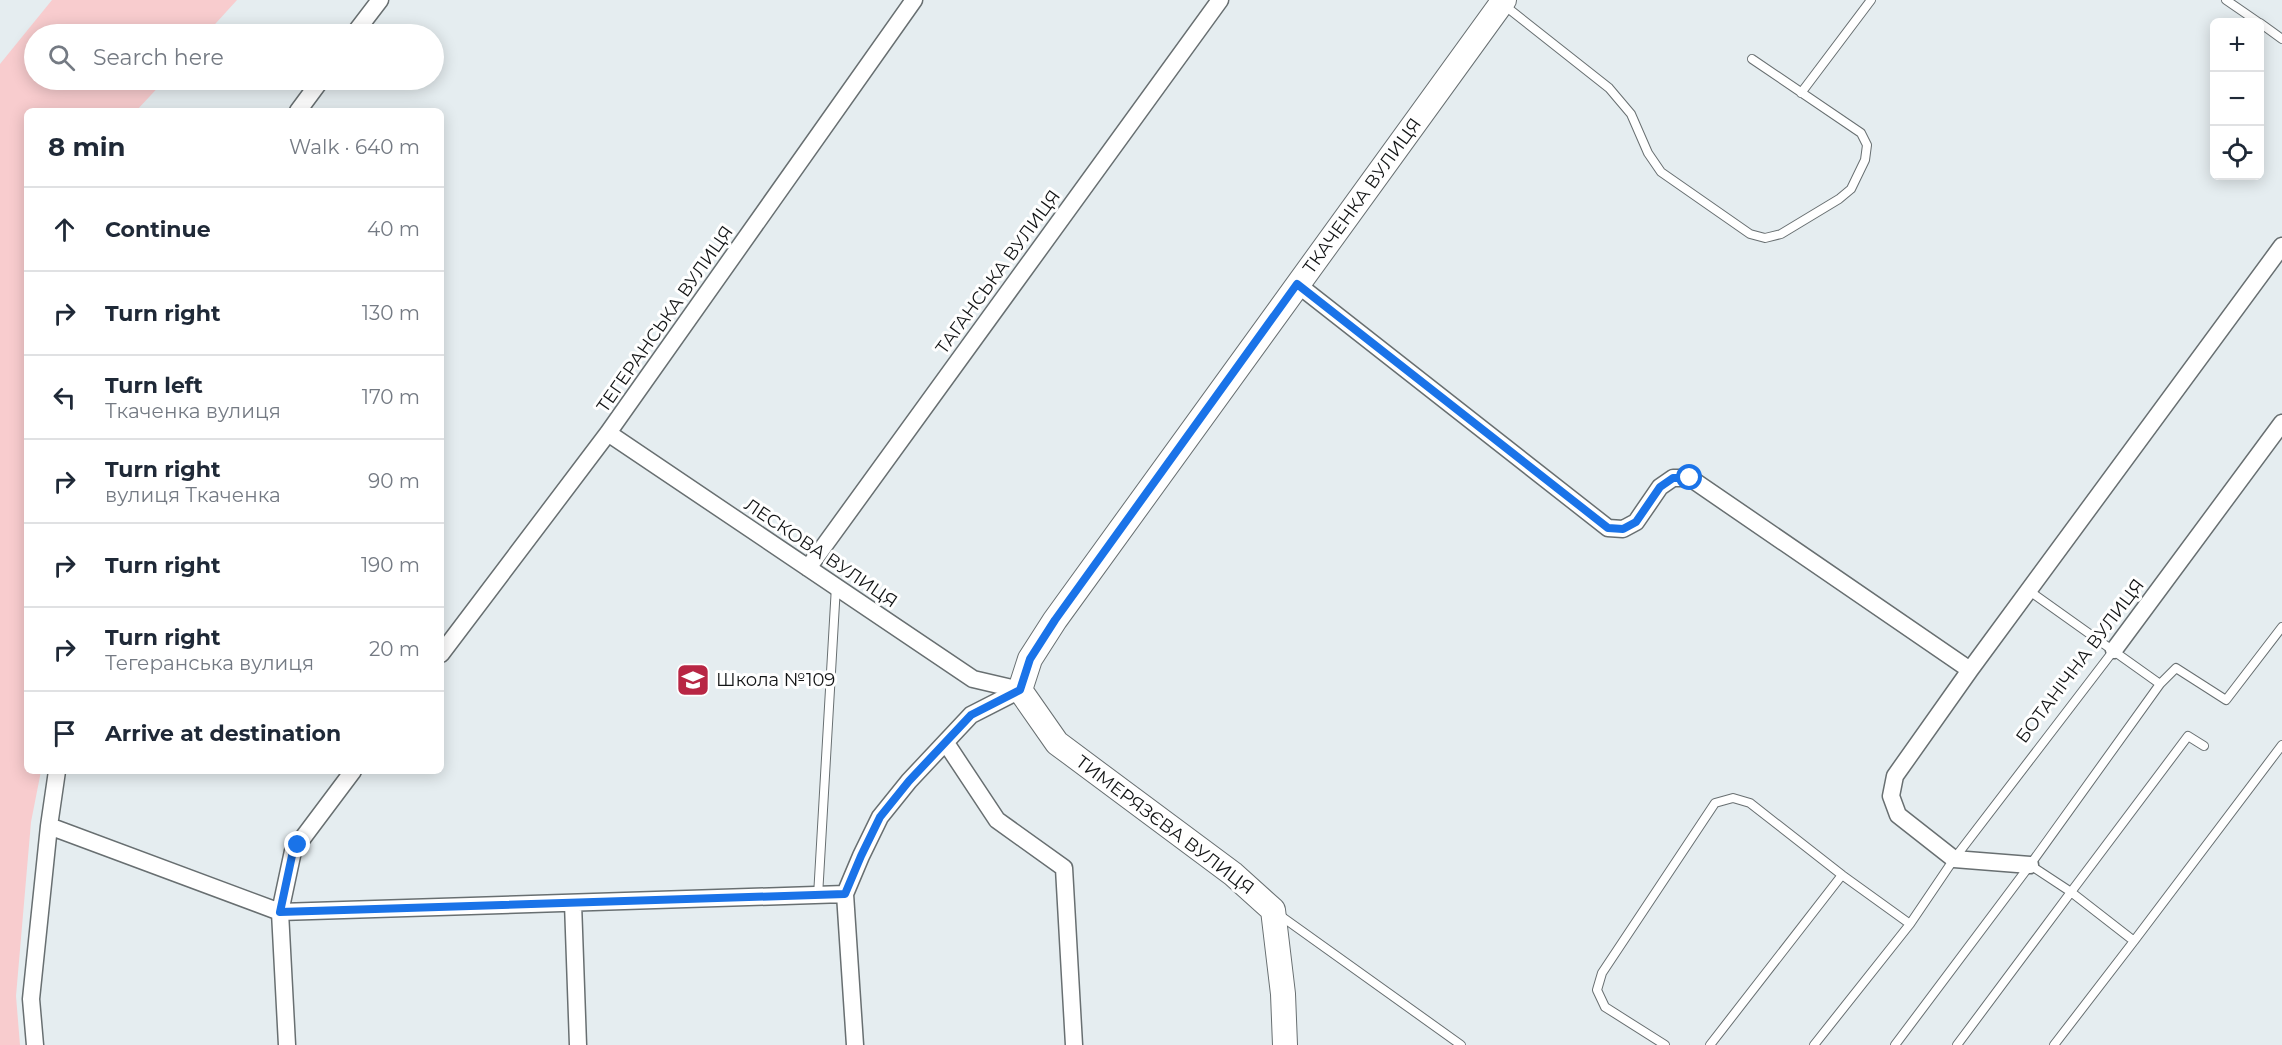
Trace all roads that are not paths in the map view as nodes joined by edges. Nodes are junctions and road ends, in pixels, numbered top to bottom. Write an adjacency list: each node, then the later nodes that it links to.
1 (380, 0): 8 (street)
2 (914, 0): 18 (street, ТЕГЕРАНСЬКА ВУЛИЦЯ)
3 (1220, 0): 19 (street, ТАГАНСЬКА ВУЛИЦЯ)
4 (1871, 0): 13 (lane)
5 (2226, 0): 7 (lane)
6 (1503, 1): 13 (lane); 16 (street, ТКАЧЕНКА ВУЛИЦЯ)
7 (2252, 18)
8 (362, 24)
9 (2264, 26): 10 (lane)
10 (2282, 39)
11 (1752, 60): 13 (lane)
12 (314, 90): 14 (street)
13 (1802, 93)
14 (300, 108)
15 (2282, 246): 21 (street)
16 (1297, 284): 25 (street); 27 (street, ТКАЧЕНКА ВУЛИЦЯ)
17 (2282, 423): 24 (street, БОТАНІЧНА ВУЛИЦЯ)
18 (608, 433): 19 (street, ЛЕСКОВА ВУЛИЦЯ); 23 (street, ТЕГЕРАНСЬКА ВУЛИЦЯ)
19 (808, 568): 20 (street, ЛЕСКОВА ВУЛИЦЯ)
20 (836, 586): 27 (street, ЛЕСКОВА ВУЛИЦЯ); 39 (lane)
21 (2028, 590): 24 (lane); 25 (street)
22 (2282, 627): 26 (lane)
23 (444, 650)
24 (2114, 650): 26 (lane); 34 (lane, БОТАНІЧНА ВУЛИЦЯ)
25 (1970, 670): 34 (street)
26 (2160, 684): 35 (lane)
27 (1020, 690): 28 (street); 41 (street, ТИМЕРЯЗЄВА ВУЛИЦЯ)
28 (946, 743): 38 (street); 49 (street)
29 (2282, 745): 44 (lane)
30 (2204, 746): 37 (lane)
31 (57, 774): 33 (street)
32 (351, 774): 42 (street)
33 (49, 826): 42 (street); 45 (street)
34 (1954, 859): 35 (street); 43 (lane, БОТАНІЧНА ВУЛИЦЯ)
35 (2030, 865): 37 (lane); 55 (lane)
36 (1842, 874): 43 (lane); 52 (lane); 53 (lane)
37 (2071, 892): 44 (lane); 56 (lane)
38 (845, 894): 39 (street); 48 (street)
39 (818, 896): 40 (street)
40 (573, 903): 42 (street); 47 (street)
41 (1273, 910): 50 (street); 51 (lane)
42 (280, 912): 46 (street)
43 (1910, 924): 54 (lane, БОТАНІЧНА ВУЛИЦЯ)
44 (2134, 941): 57 (lane)
45 (35, 1045)
46 (287, 1045)
47 (578, 1045)
48 (855, 1045)
49 (1074, 1045)
50 (1286, 1045)
51 (1461, 1045)
52 (1665, 1045)
53 (1710, 1045)
54 (1814, 1045)
55 (1895, 1045)
56 (1957, 1045)
57 (2054, 1045)

